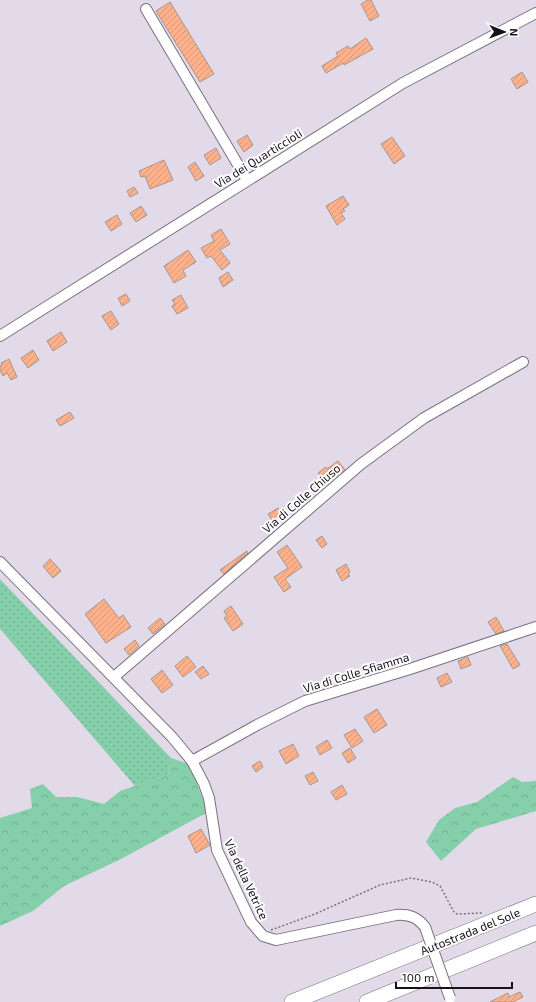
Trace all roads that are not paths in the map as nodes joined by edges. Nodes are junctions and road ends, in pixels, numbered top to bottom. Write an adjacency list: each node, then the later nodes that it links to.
1 (146, 9): 3 (street)
2 (536, 13): 3 (street, Via dei Quarticcioli)
3 (248, 180): 4 (street, Via dei Quarticcioli)
4 (0, 336)
5 (522, 362): 8 (street, Via di Colle Chiuso)
6 (0, 562): 8 (street, Via della Vetrice)
7 (536, 627): 9 (street, Via di Colle Sfiamma)
8 (114, 677): 9 (street, Via della Vetrice)
9 (192, 761): 12 (street, Via della Vetrice, bridge)
10 (536, 904): 13 (highway, Autostrada del Sole)
11 (536, 933): 14 (highway)
12 (450, 1000)
13 (292, 1002)
14 (368, 1002)

